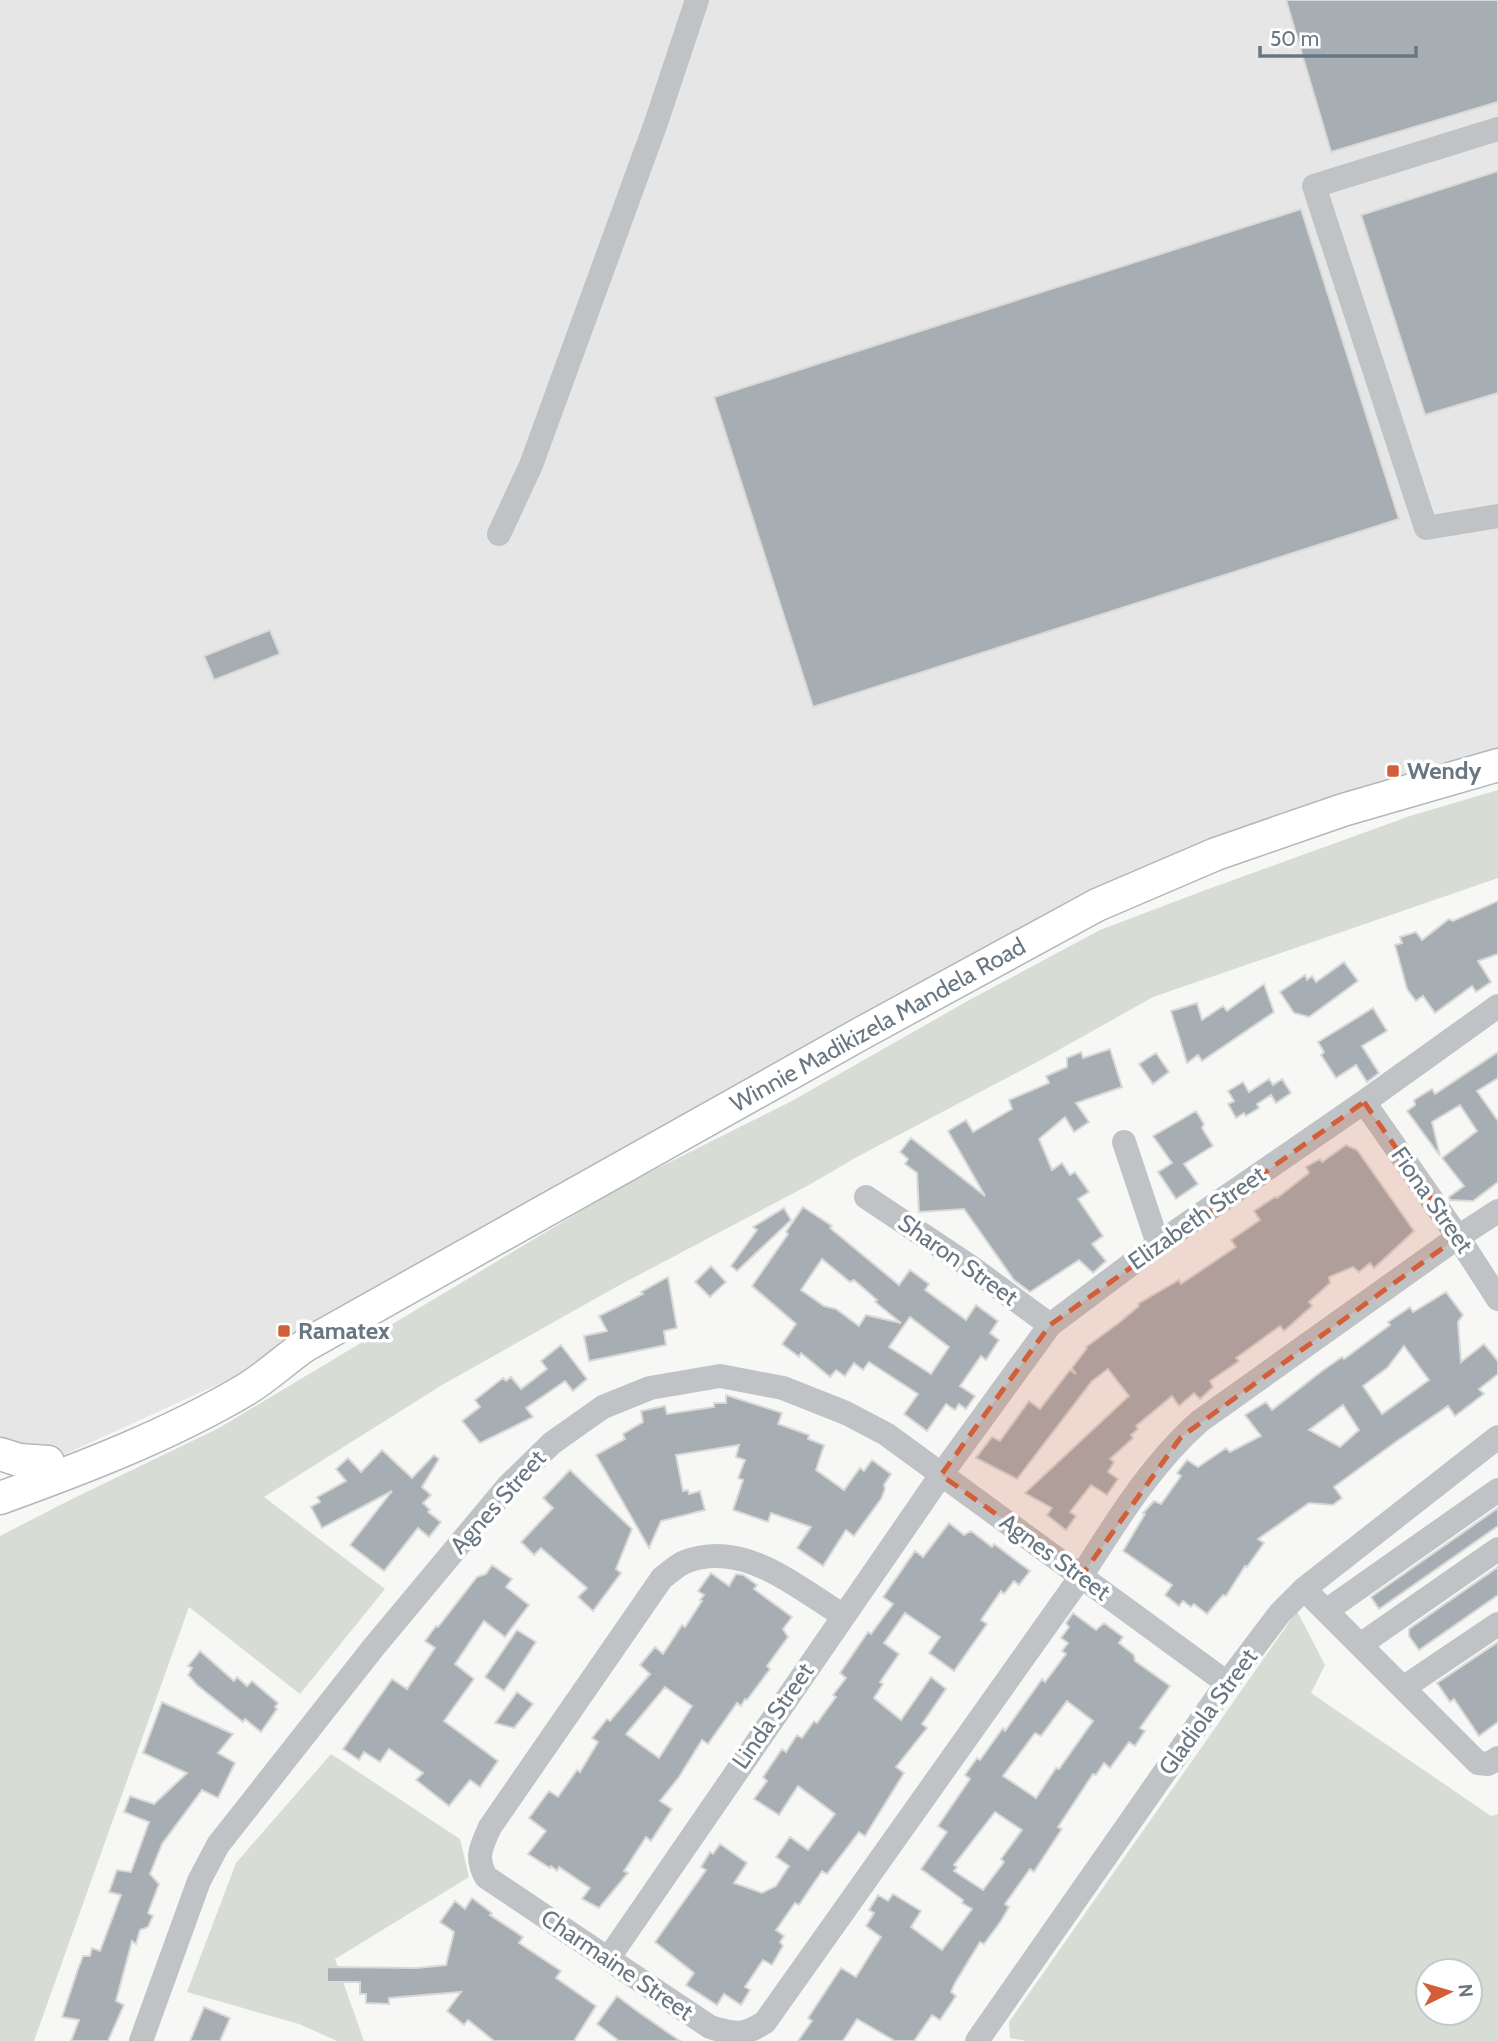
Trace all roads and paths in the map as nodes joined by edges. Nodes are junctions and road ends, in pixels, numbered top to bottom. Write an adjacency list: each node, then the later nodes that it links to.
1 (697, 0): 4 (street)
2 (1498, 129): 3 (street)
3 (1498, 516)
4 (499, 534)
5 (1498, 765): 17 (main road, Winnie Madikizela Mandela Road)
6 (1498, 1006): 7 (street, Elizabeth Street)
7 (1364, 1102): 11 (street, Fiona Street); 12 (street, Elizabeth Street)
8 (1124, 1142): 12 (street)
9 (866, 1197): 14 (street, Sharon Street)
10 (1498, 1211): 11 (street)
11 (1458, 1237): 13 (street, Fiona Street); 24 (street)
12 (1158, 1244): 14 (street, Elizabeth Street)
13 (1498, 1300)
14 (1050, 1325): 18 (street, Elizabeth Street)
15 (1498, 1437): 25 (street, Gladiola Street)
16 (0, 1454): 17 (main road)
17 (47, 1472): 19 (main road, Winnie Madikizela Mandela Road); 21 (main road, Winnie Madikizela Mandela Road); 22 (main road)
18 (941, 1475): 24 (street, Agnes Street); 27 (street, Linda Street); 35 (street, Agnes Street)
19 (0, 1480)
20 (1498, 1490): 26 (street)
21 (0, 1498)
22 (0, 1509)
23 (1498, 1549): 29 (street)
24 (1082, 1575): 30 (street, Agnes Street); 33 (street, Charmaine Street)
25 (1304, 1589): 26 (street); 30 (street, Gladiola Street)
26 (1326, 1611): 29 (street)
27 (844, 1616): 33 (street, Linda Street); 33 (street, Charmaine Street)
28 (1498, 1624): 31 (street)
29 (1360, 1645): 31 (street)
30 (1227, 1683): 34 (street, Gladiola Street)
31 (1403, 1688): 32 (street)
32 (1498, 1758)
33 (608, 1959)
34 (979, 2040)
35 (141, 2041)

